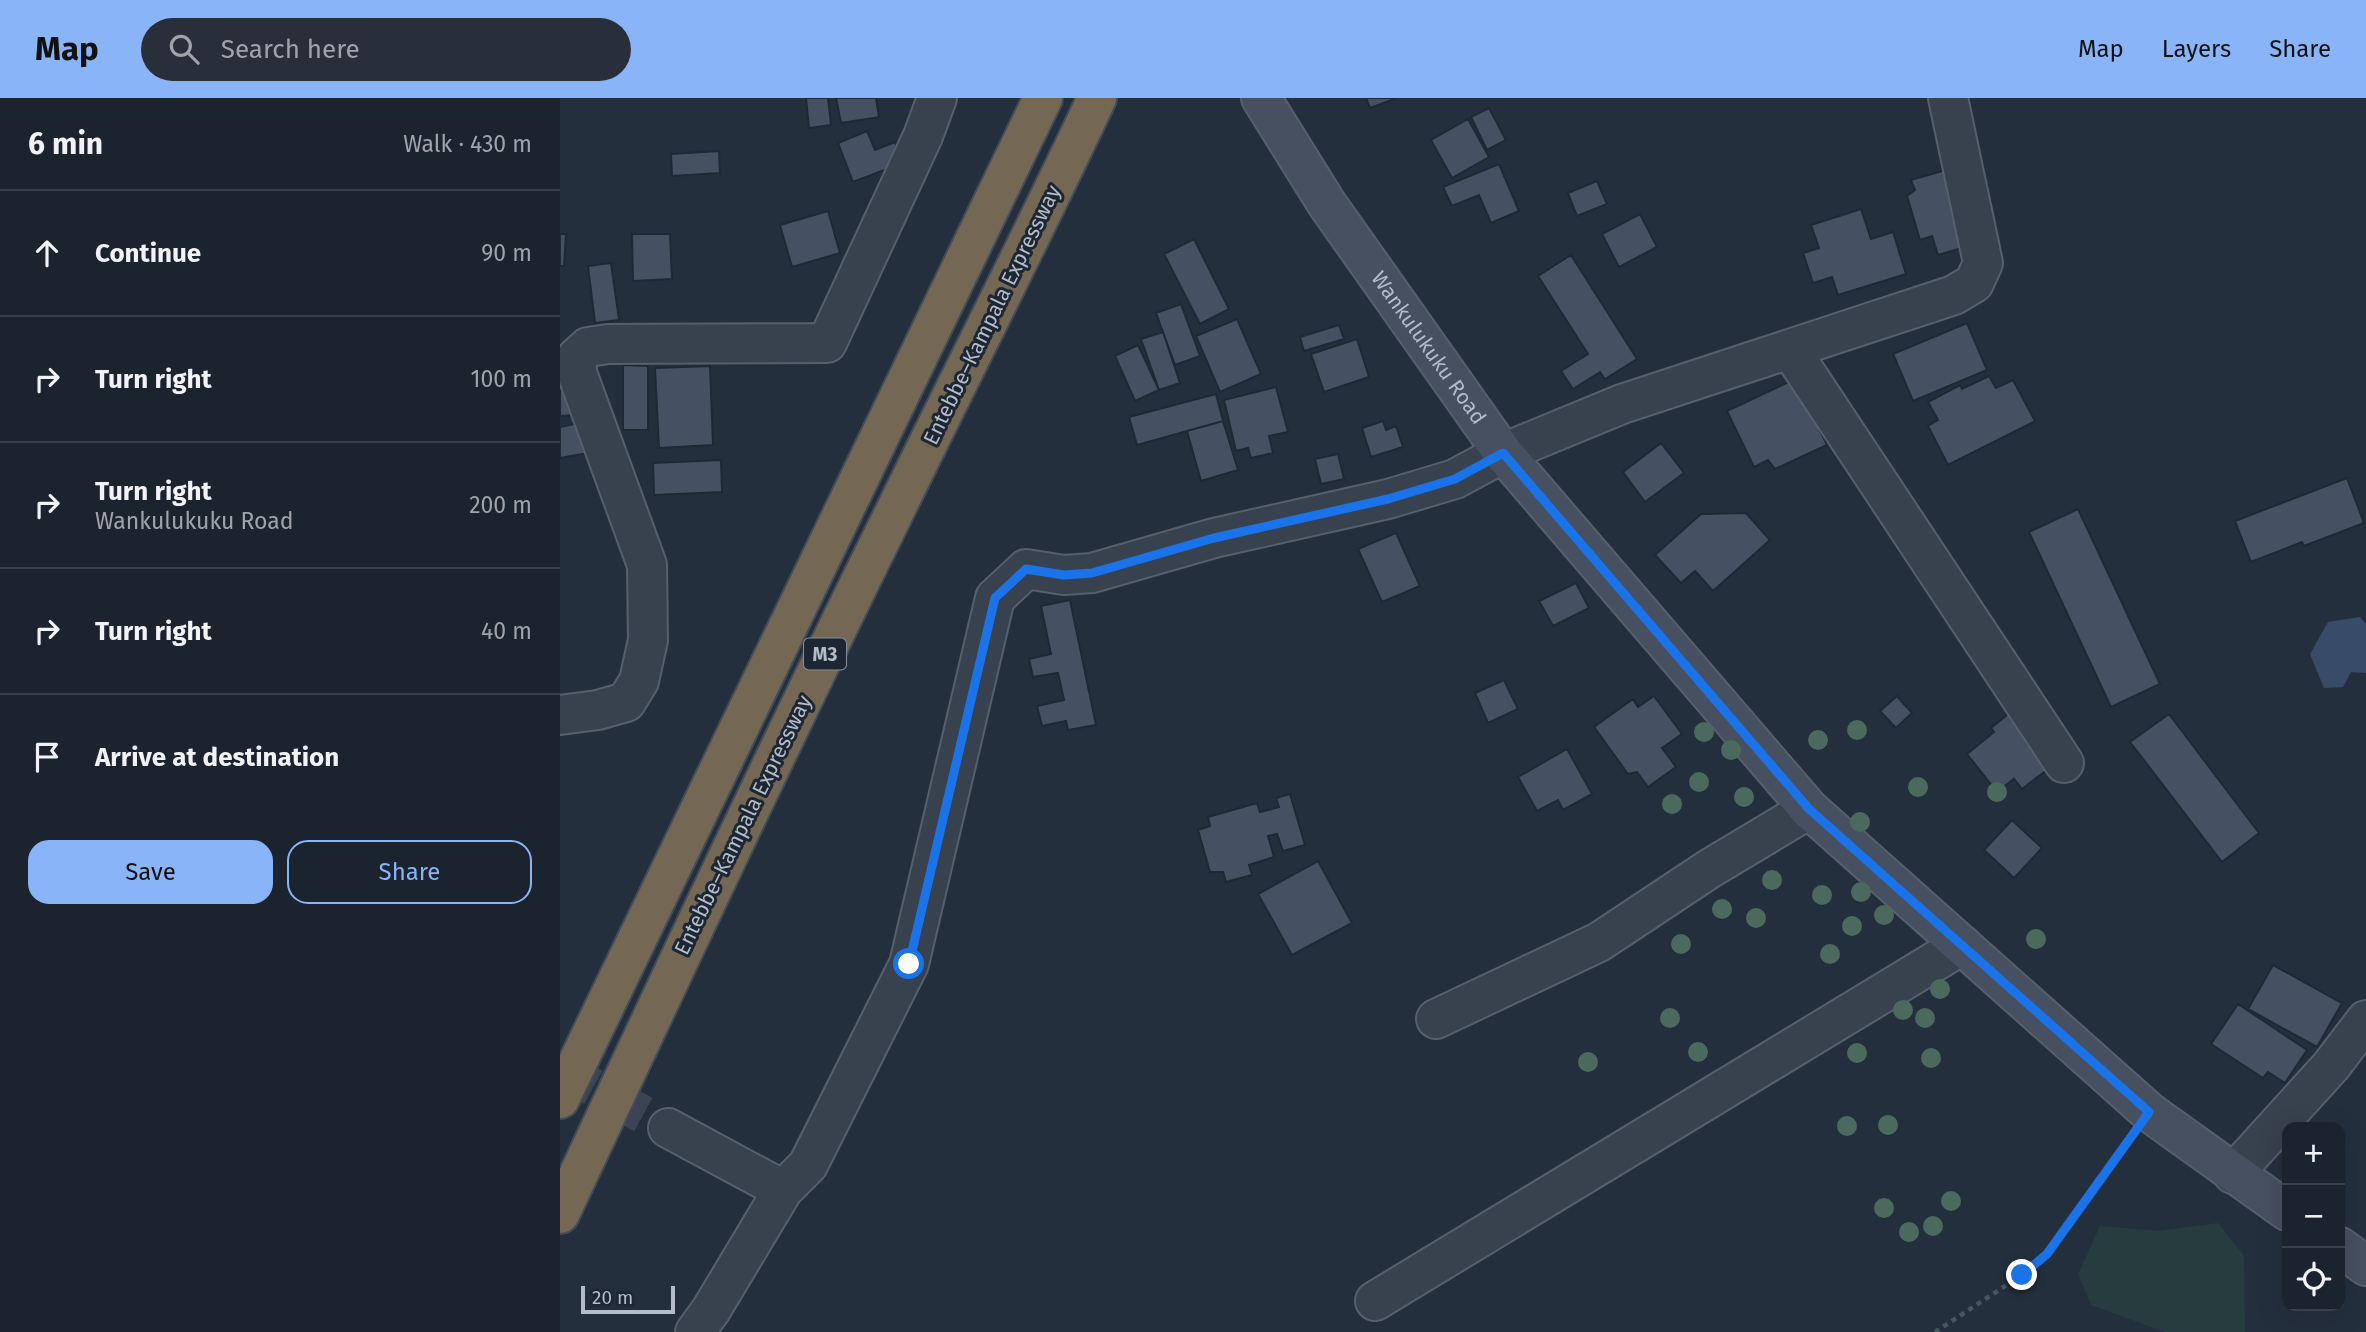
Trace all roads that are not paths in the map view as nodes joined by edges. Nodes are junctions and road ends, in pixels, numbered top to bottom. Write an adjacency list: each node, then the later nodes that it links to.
1 (937, 98): 8 (street)
2 (1043, 98): 14 (highway, M3)
3 (1097, 98): 19 (highway, Entebbe–Kampala Expressway / M3)
4 (1261, 98): 7 (main road, Wankulukuku Road)
5 (1948, 98): 6 (street)
6 (1790, 349): 7 (street); 9 (street)
7 (1503, 453): 10 (main road, Wankulukuku Road); 17 (street)
8 (560, 715)
9 (2064, 763)
10 (1809, 809): 11 (main road, Wankulukuku Road); 12 (street)
11 (1962, 945): 16 (main road, Wankulukuku Road); 22 (street)
12 (1436, 1019)
13 (2366, 1020): 16 (street)
14 (560, 1099)
15 (668, 1128): 17 (street)
16 (2233, 1174): 18 (main road, Wankulukuku Road)
17 (783, 1190): 23 (street)
18 (2282, 1208)
19 (560, 1214)
20 (2341, 1248): 21 (main road)
21 (2366, 1266)
22 (1376, 1301)
23 (695, 1332)

